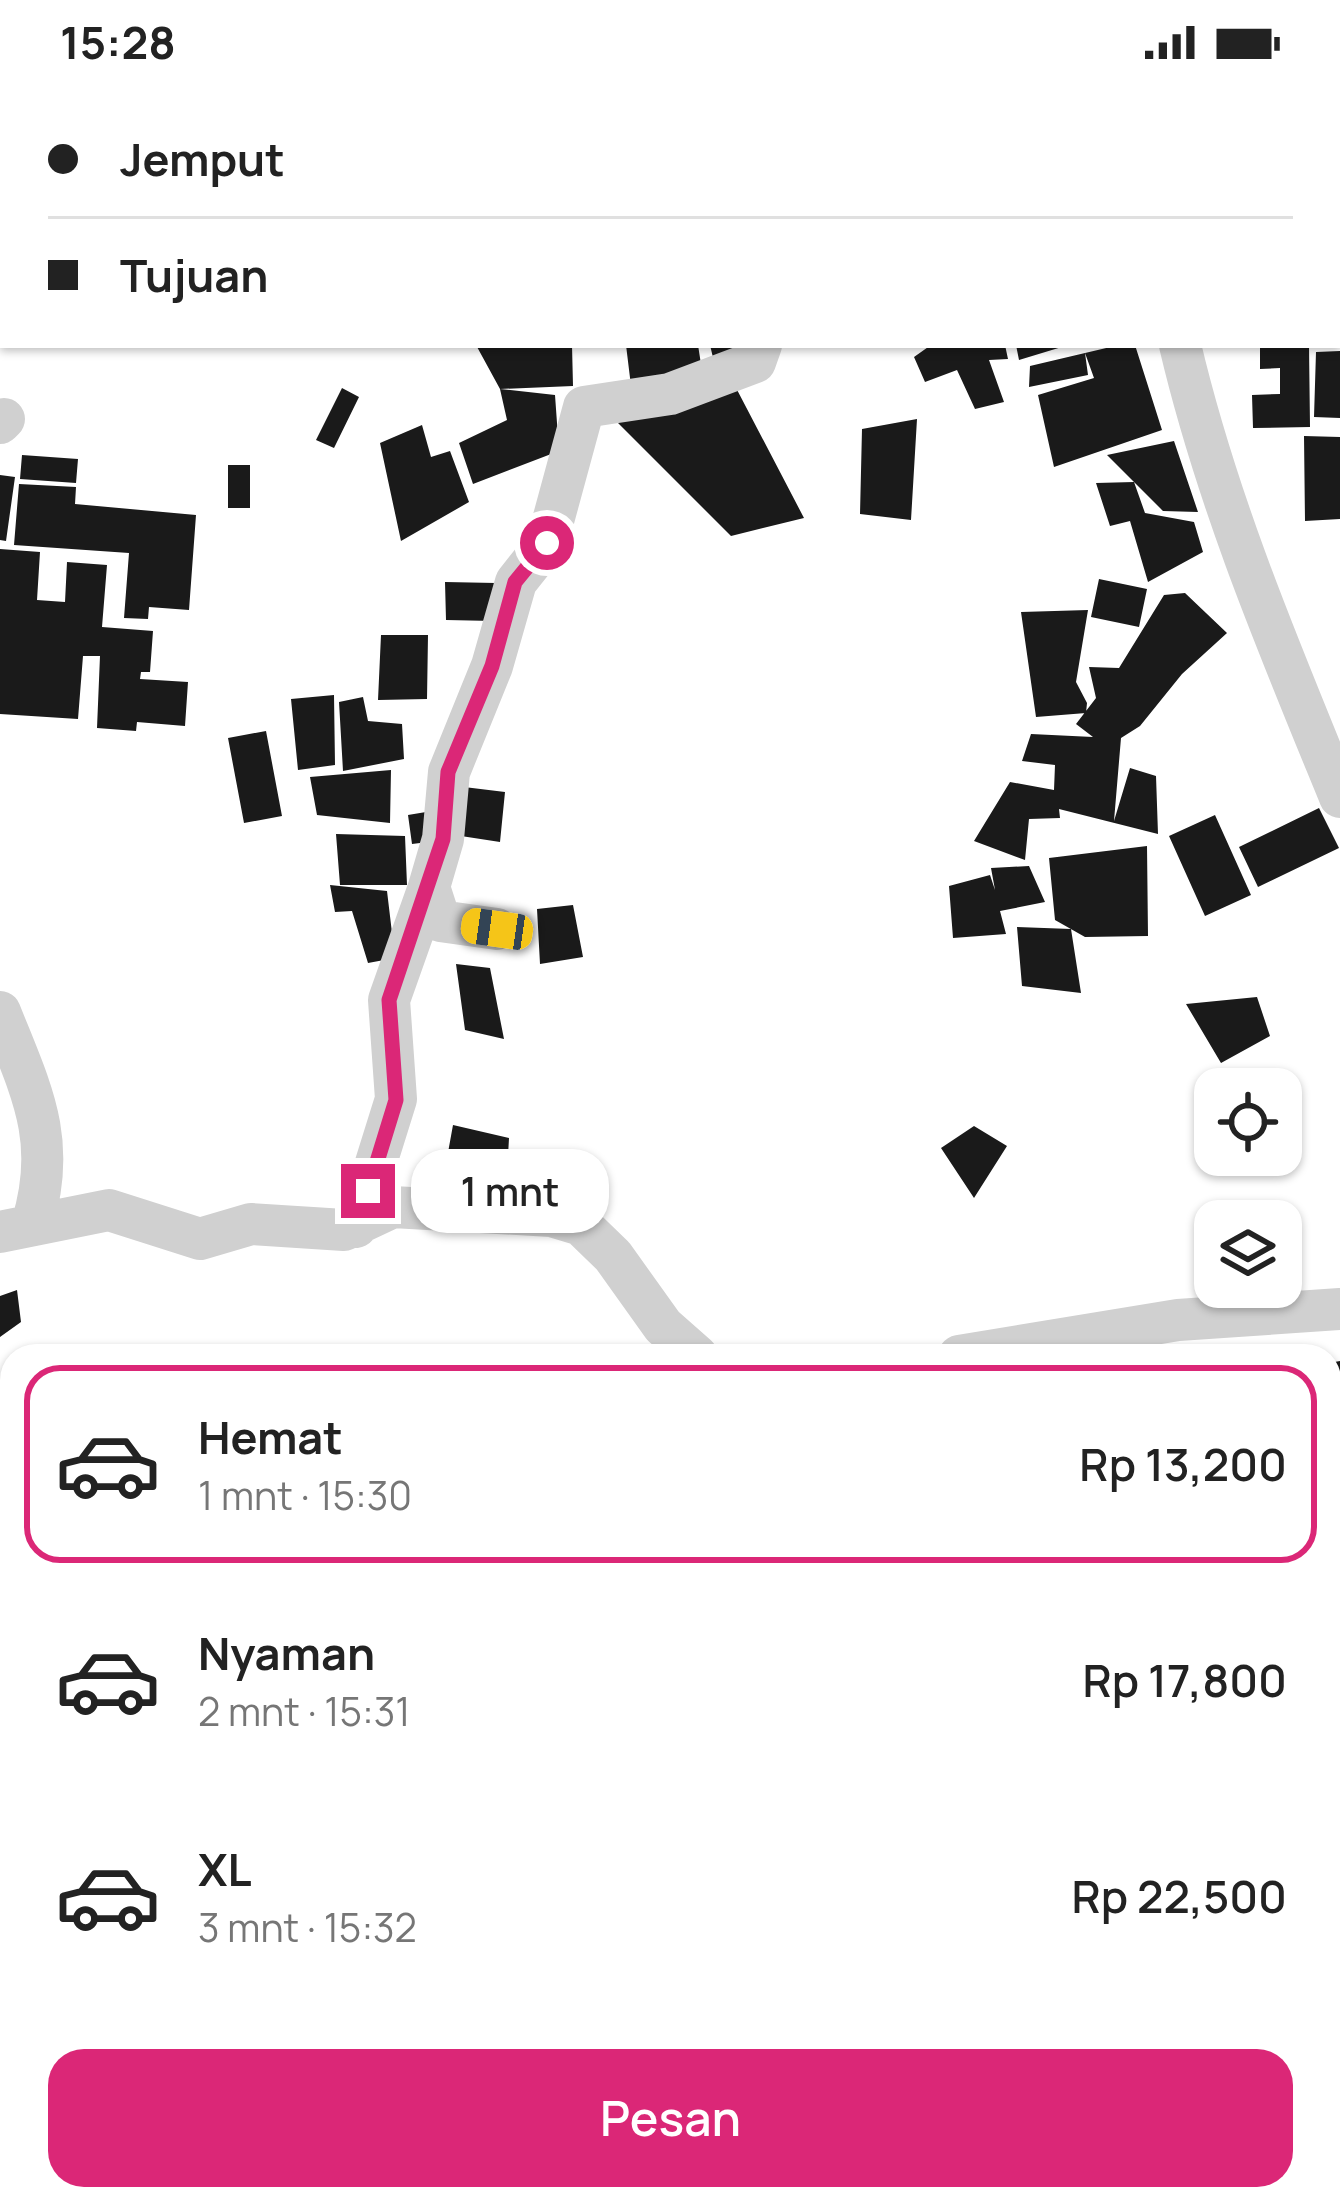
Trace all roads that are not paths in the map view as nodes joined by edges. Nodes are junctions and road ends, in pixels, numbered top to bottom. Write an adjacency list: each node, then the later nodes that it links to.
1 (759, 348): 4 (street)
2 (1181, 348): 3 (street)
3 (1340, 797)
4 (429, 887): 5 (street); 7 (street)
5 (497, 929)
6 (0, 1012): 8 (street)
7 (356, 1227): 8 (street); 10 (street)
8 (16, 1228)
9 (1340, 1310): 11 (street)
10 (683, 1344)
11 (1032, 1344)

